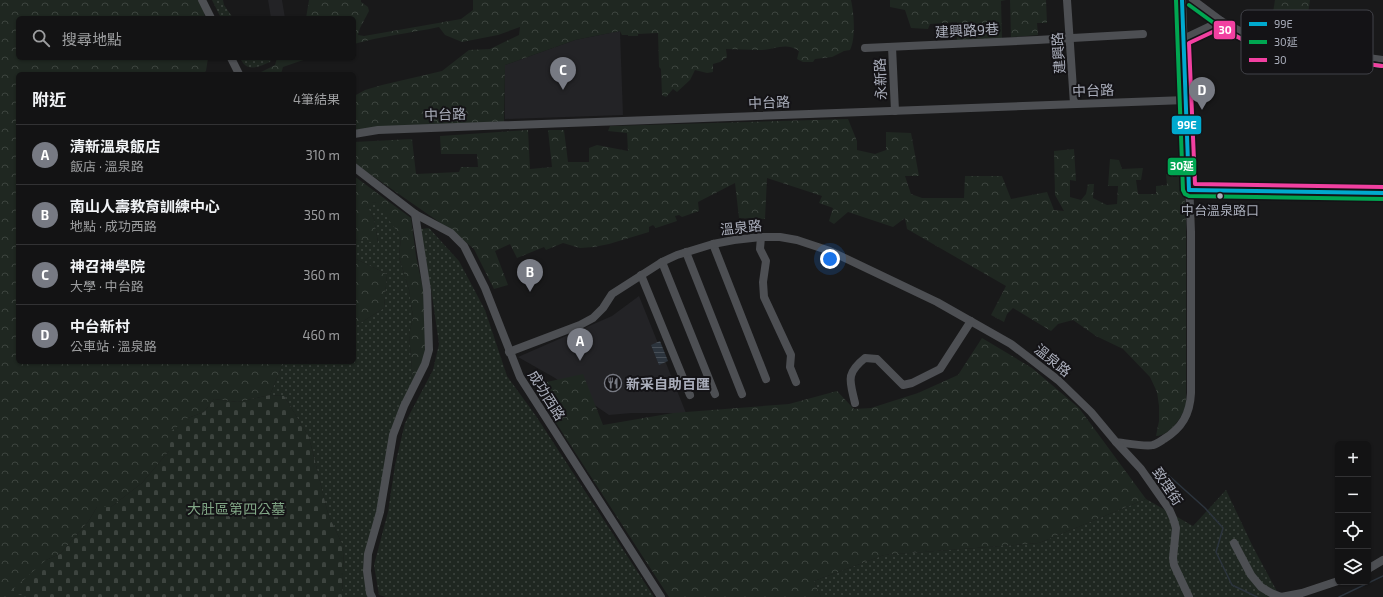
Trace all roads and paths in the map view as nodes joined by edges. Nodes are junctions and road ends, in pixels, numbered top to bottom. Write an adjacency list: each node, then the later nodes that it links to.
1 (202, 0): 5 (street)
2 (1067, 0): 9 (street, 建興路)
3 (1182, 0): 10 (street)
4 (1193, 0): 6 (street)
5 (210, 16)
6 (1221, 21): 7 (street); 10 (street)
7 (1241, 31)
8 (1143, 34): 9 (street, 建興路9巷)
9 (1070, 38): 11 (street, 建興路9巷); 18 (street, 建興路)
10 (1183, 39): 17 (street)
11 (892, 47): 12 (street, 建興路9巷); 19 (street, 永新路)
12 (865, 48)
13 (1373, 59): 15 (street)
14 (232, 60): 16 (street)
15 (1383, 60)
16 (238, 72)
17 (1186, 100): 18 (street, 中台路); 22 (street)
18 (1074, 104): 19 (street, 中台路)
19 (895, 111): 20 (street, 中台路)
20 (356, 134)
21 (356, 169): 24 (street, 成功西路)
22 (1188, 190): 23 (street); 38 (street)
23 (1383, 193)
24 (415, 214): 31 (street, 成功西路); 43 (street)
25 (761, 237): 26 (street, 溫泉路); 30 (street, 溫泉路); 33 (street)
26 (713, 244): 27 (street, 溫泉路); 32 (street)
27 (686, 252): 28 (street, 溫泉路); 35 (street)
28 (662, 262): 29 (street, 溫泉路); 34 (street)
29 (641, 275): 31 (street, 溫泉路); 36 (street)
30 (971, 321): 37 (street); 38 (street, 溫泉路)
31 (509, 352): 44 (street, 成功西路)
32 (766, 379)
33 (796, 382)
34 (715, 394)
35 (742, 394)
36 (690, 395)
37 (855, 403)
38 (1116, 442): 45 (street, 致理街)
39 (1234, 543): 42 (street)
40 (1383, 560): 41 (street)
41 (1371, 568)
42 (1335, 582)
43 (372, 597)
44 (661, 597)
45 (1189, 597)

